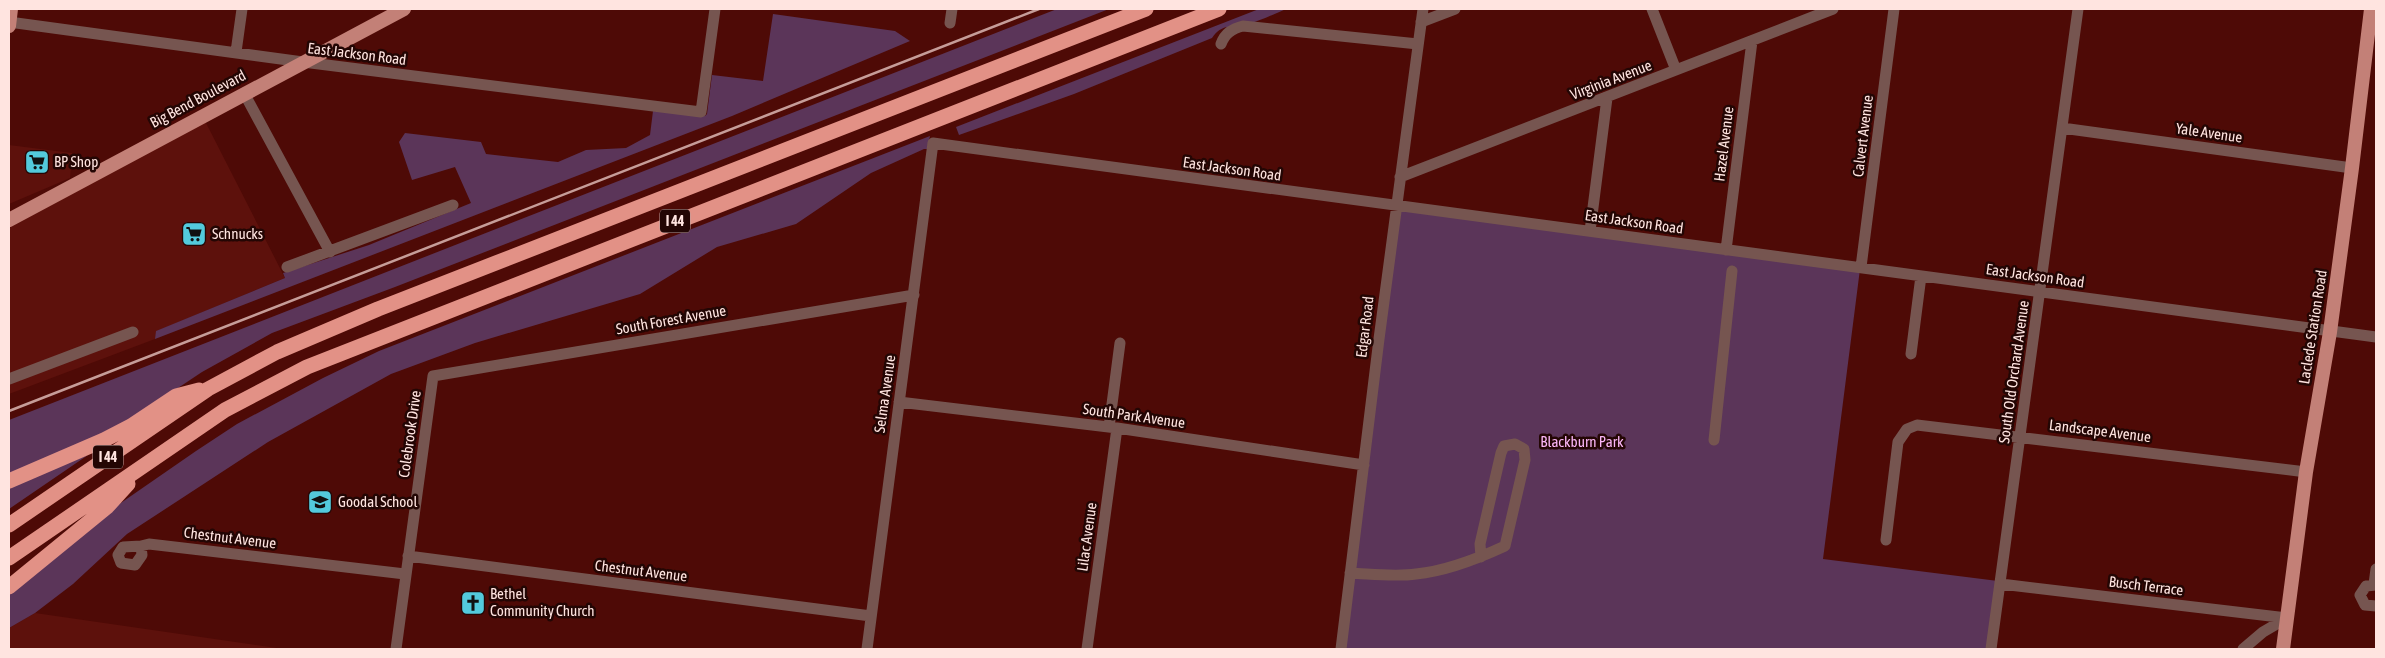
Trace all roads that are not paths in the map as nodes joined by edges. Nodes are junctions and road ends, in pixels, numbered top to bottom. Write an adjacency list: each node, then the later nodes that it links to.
1 (11, 9): 15 (main road)
2 (242, 9): 22 (street)
3 (404, 9): 23 (main road, Big Bend Boulevard)
4 (715, 9): 23 (street, East Jackson Road)
5 (952, 9): 17 (street)
6 (1146, 9): 50 (highway, I 44)
7 (1219, 9): 55 (highway, I 44)
8 (1423, 9): 16 (street, Edgar Road)
9 (1455, 9): 16 (street)
10 (1652, 9): 24 (street)
11 (1834, 9): 19 (street, Virginia Avenue)
12 (1894, 9): 37 (street, Calvert Avenue)
13 (2078, 9): 27 (street, South Old Orchard Avenue)
14 (2371, 9): 29 (main road, Laclede Station Road)
15 (9, 22): 18 (main road); 22 (street, East Jackson Road)
16 (1421, 22): 21 (street, Edgar Road)
17 (950, 23)
18 (9, 26)
19 (1752, 41): 24 (street, Virginia Avenue); 35 (street, Hazel Avenue)
20 (1222, 44): 21 (street)
21 (1418, 44): 30 (street, Edgar Road)
22 (236, 52): 23 (street, East Jackson Road)
23 (303, 62): 25 (main road, Big Bend Boulevard)
24 (1676, 70): 26 (street, Virginia Avenue)
25 (244, 93): 33 (main road, Big Bend Boulevard); 36 (street)
26 (1607, 98): 30 (street, Virginia Avenue); 34 (street)
27 (2062, 128): 29 (street, Yale Avenue); 41 (street, South Old Orchard Avenue)
28 (933, 144): 32 (street, East Jackson Road); 42 (street, Selma Avenue)
29 (2352, 168): 44 (main road, Laclede Station Road)
30 (1400, 177): 32 (street, Edgar Road)
31 (453, 205): 36 (street)
32 (1396, 206): 34 (street, East Jackson Road); 56 (street, Edgar Road)
33 (9, 220)
34 (1590, 231): 35 (street, East Jackson Road)
35 (1726, 250): 37 (street, East Jackson Road)
36 (330, 252): 38 (street)
37 (1861, 267): 40 (street, East Jackson Road)
38 (287, 268)
39 (1732, 271): 54 (street)
40 (1921, 276): 41 (street, East Jackson Road); 47 (street)
41 (2041, 291): 44 (street, East Jackson Road); 53 (street, South Old Orchard Avenue)
42 (914, 295): 48 (street, South Forest Avenue); 51 (street, Selma Avenue)
43 (133, 332): 49 (street)
44 (2330, 332): 45 (street, East Jackson Road); 57 (main road, Laclede Station Road)
45 (2376, 337)
46 (1120, 343): 52 (street, Lilac Avenue)
47 (1911, 354)
48 (433, 376): 62 (street, Colebrook Drive)
49 (9, 379)
50 (208, 389): 58 (highway); 59 (highway, I 44)
51 (899, 402): 52 (street, South Park Avenue); 72 (street, Selma Avenue)
52 (1113, 428): 56 (street, South Park Avenue); 76 (street, Lilac Avenue)
53 (2021, 436): 57 (street, Landscape Avenue); 60 (street, Landscape Avenue); 68 (street, South Old Orchard Avenue)
54 (1714, 440)
55 (146, 464): 64 (highway, I 44); 70 (highway)
56 (1364, 465): 66 (street, Edgar Road)
57 (2306, 472): 73 (main road, Laclede Station Road)
58 (9, 481)
59 (9, 526)
60 (1886, 540)
61 (141, 546): 67 (street, Chestnut Avenue)
62 (408, 556): 67 (street, Colebrook Drive); 72 (street, Chestnut Avenue)
63 (1481, 557): 63 (street); 66 (street)
64 (9, 558)
65 (2376, 570): 69 (street)
66 (1350, 573): 77 (street, Edgar Road)
67 (405, 574): 74 (street)
68 (2001, 584): 73 (street, Busch Terrace); 78 (street, South Old Orchard Avenue)
69 (2375, 585): 71 (street)
70 (9, 587)
71 (2376, 606)
72 (871, 616): 75 (street, Selma Avenue)
73 (2286, 618): 79 (street); 80 (main road, Laclede Station Road)
74 (396, 649)
75 (867, 649)
76 (1087, 649)
77 (1341, 649)
78 (1991, 649)
79 (2243, 649)
80 (2283, 649)

